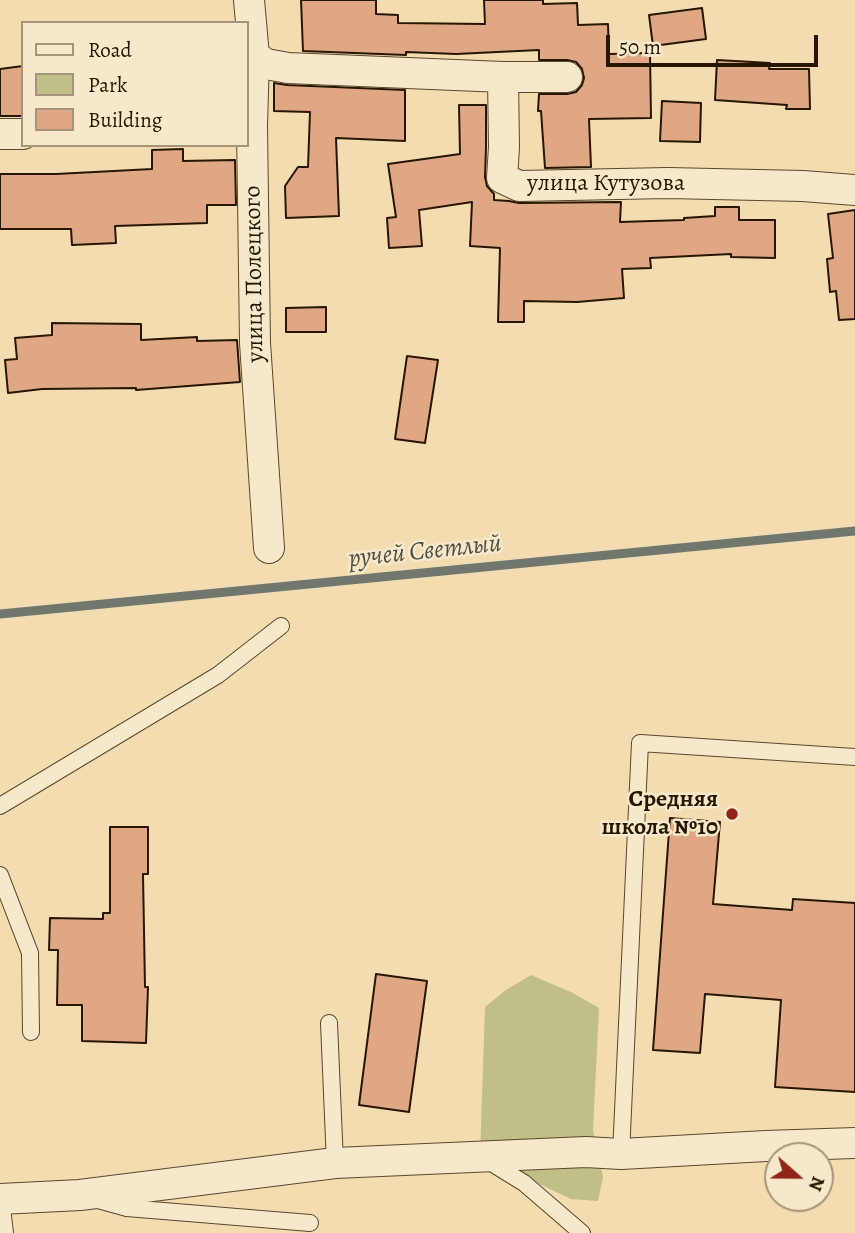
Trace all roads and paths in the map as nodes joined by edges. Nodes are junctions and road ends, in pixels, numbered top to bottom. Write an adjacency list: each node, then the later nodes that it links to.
1 (248, 0): 2 (street, улица Полецкого)
2 (254, 56): 3 (street); 5 (street, улица Полецкого)
3 (503, 77): 4 (street); 8 (street, улица Кутузова)
4 (567, 77)
5 (250, 126): 9 (street, улица Полецкого)
6 (0, 134): 7 (street)
7 (21, 134)
8 (855, 190)
9 (269, 548)
10 (281, 626): 12 (lane)
11 (855, 757): 17 (lane)
12 (0, 806)
13 (0, 875): 15 (lane)
14 (329, 1023): 19 (lane)
15 (31, 1032)
16 (855, 1143): 17 (street)
17 (621, 1154): 18 (street)
18 (480, 1156): 19 (street); 24 (lane)
19 (335, 1163): 20 (street)
20 (80, 1195): 21 (street); 22 (lane)
21 (0, 1199): 23 (lane)
22 (310, 1223)
23 (5, 1233)
24 (582, 1233)

